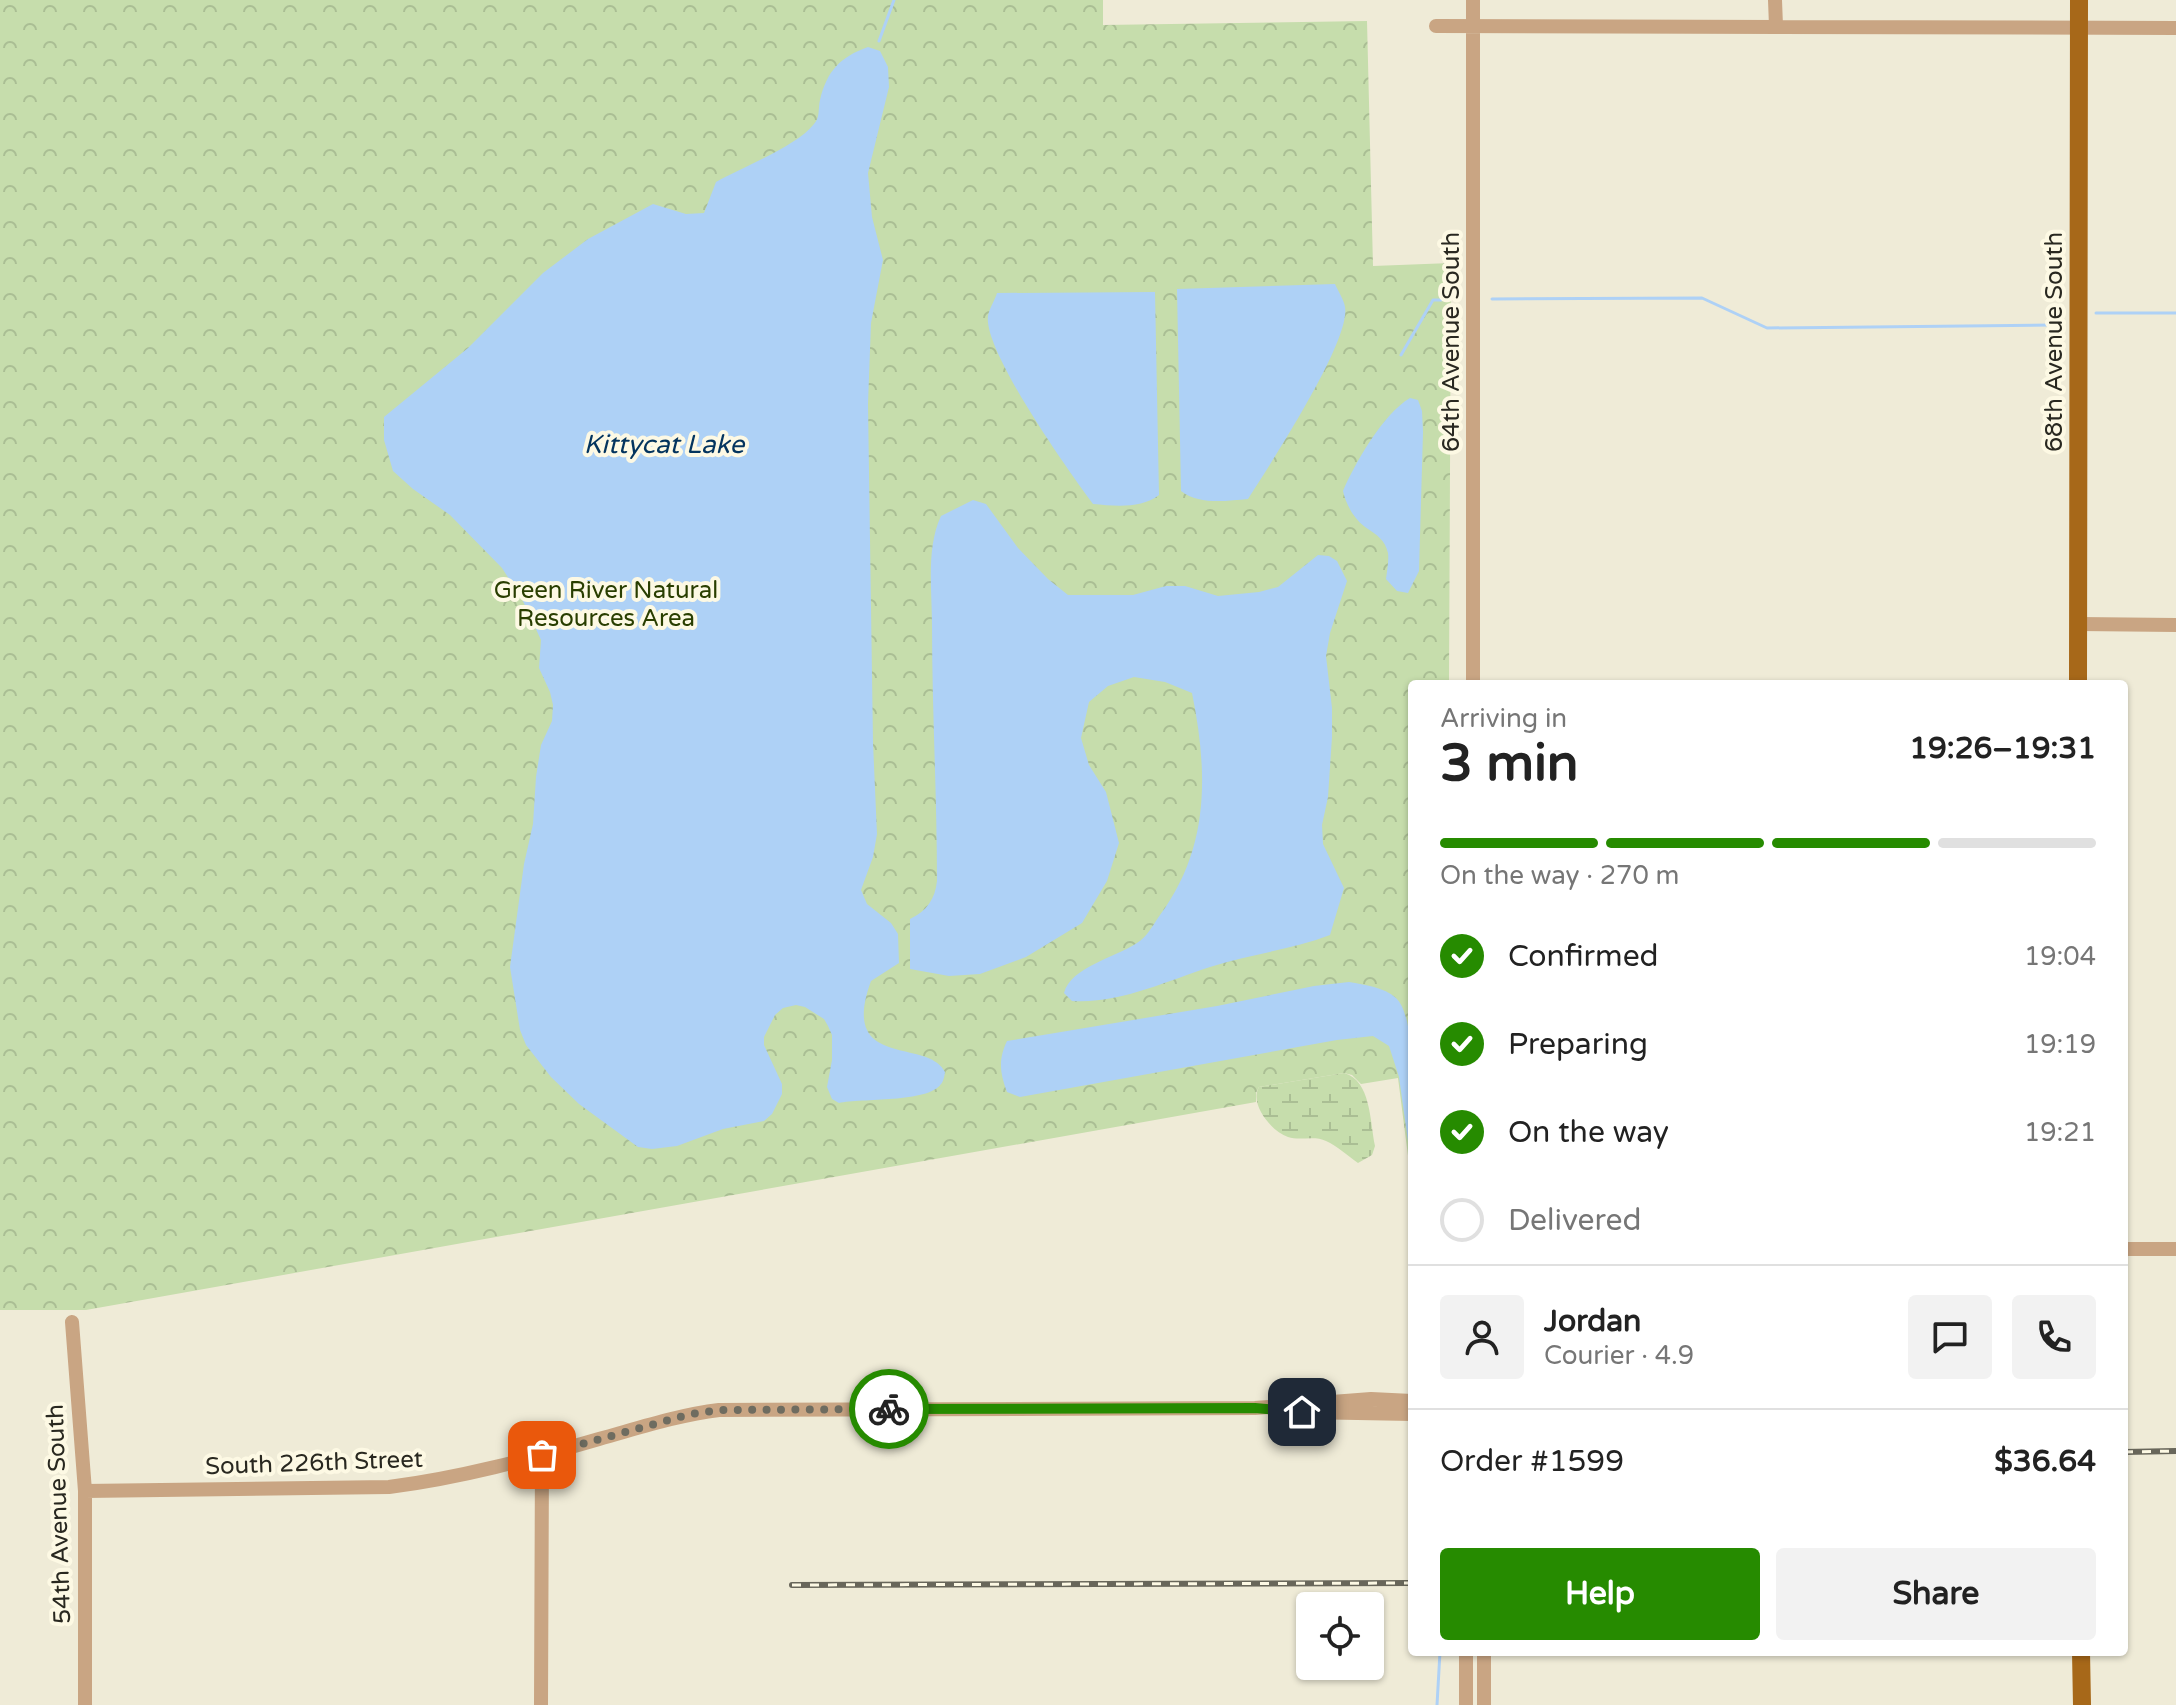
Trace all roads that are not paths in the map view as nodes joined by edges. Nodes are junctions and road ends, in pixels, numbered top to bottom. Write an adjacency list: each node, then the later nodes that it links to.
1 (1473, 0): 5 (street, 64th Avenue South)
2 (1775, 0): 6 (street)
3 (2079, 0): 7 (main road, 68th Avenue South)
4 (1436, 26): 5 (street)
5 (1473, 26): 6 (street); 11 (street, 64th Avenue South)
6 (1776, 26): 7 (street)
7 (2079, 28): 8 (street); 9 (main road, 68th Avenue South)
8 (2176, 28)
9 (2079, 624): 10 (street); 12 (main road, 68th Avenue South)
10 (2176, 625)
11 (1473, 680)
12 (2078, 680)
13 (2128, 1249): 14 (street)
14 (2176, 1249)
15 (72, 1322): 20 (street, 54th Avenue South)
16 (1408, 1401): 17 (street, South 226th Street)
17 (1255, 1408): 18 (street, South 226th Street); 19 (street, South 226th Street)
18 (1408, 1414)
19 (542, 1455): 20 (street, South 226th Street); 25 (street)
20 (85, 1491): 24 (street, 54th Avenue South)
21 (1466, 1656): 26 (street)
22 (1484, 1656): 27 (street)
23 (2081, 1656): 28 (main road)
24 (85, 1705)
25 (541, 1705)
26 (1466, 1705)
27 (1484, 1705)
28 (2082, 1705)

